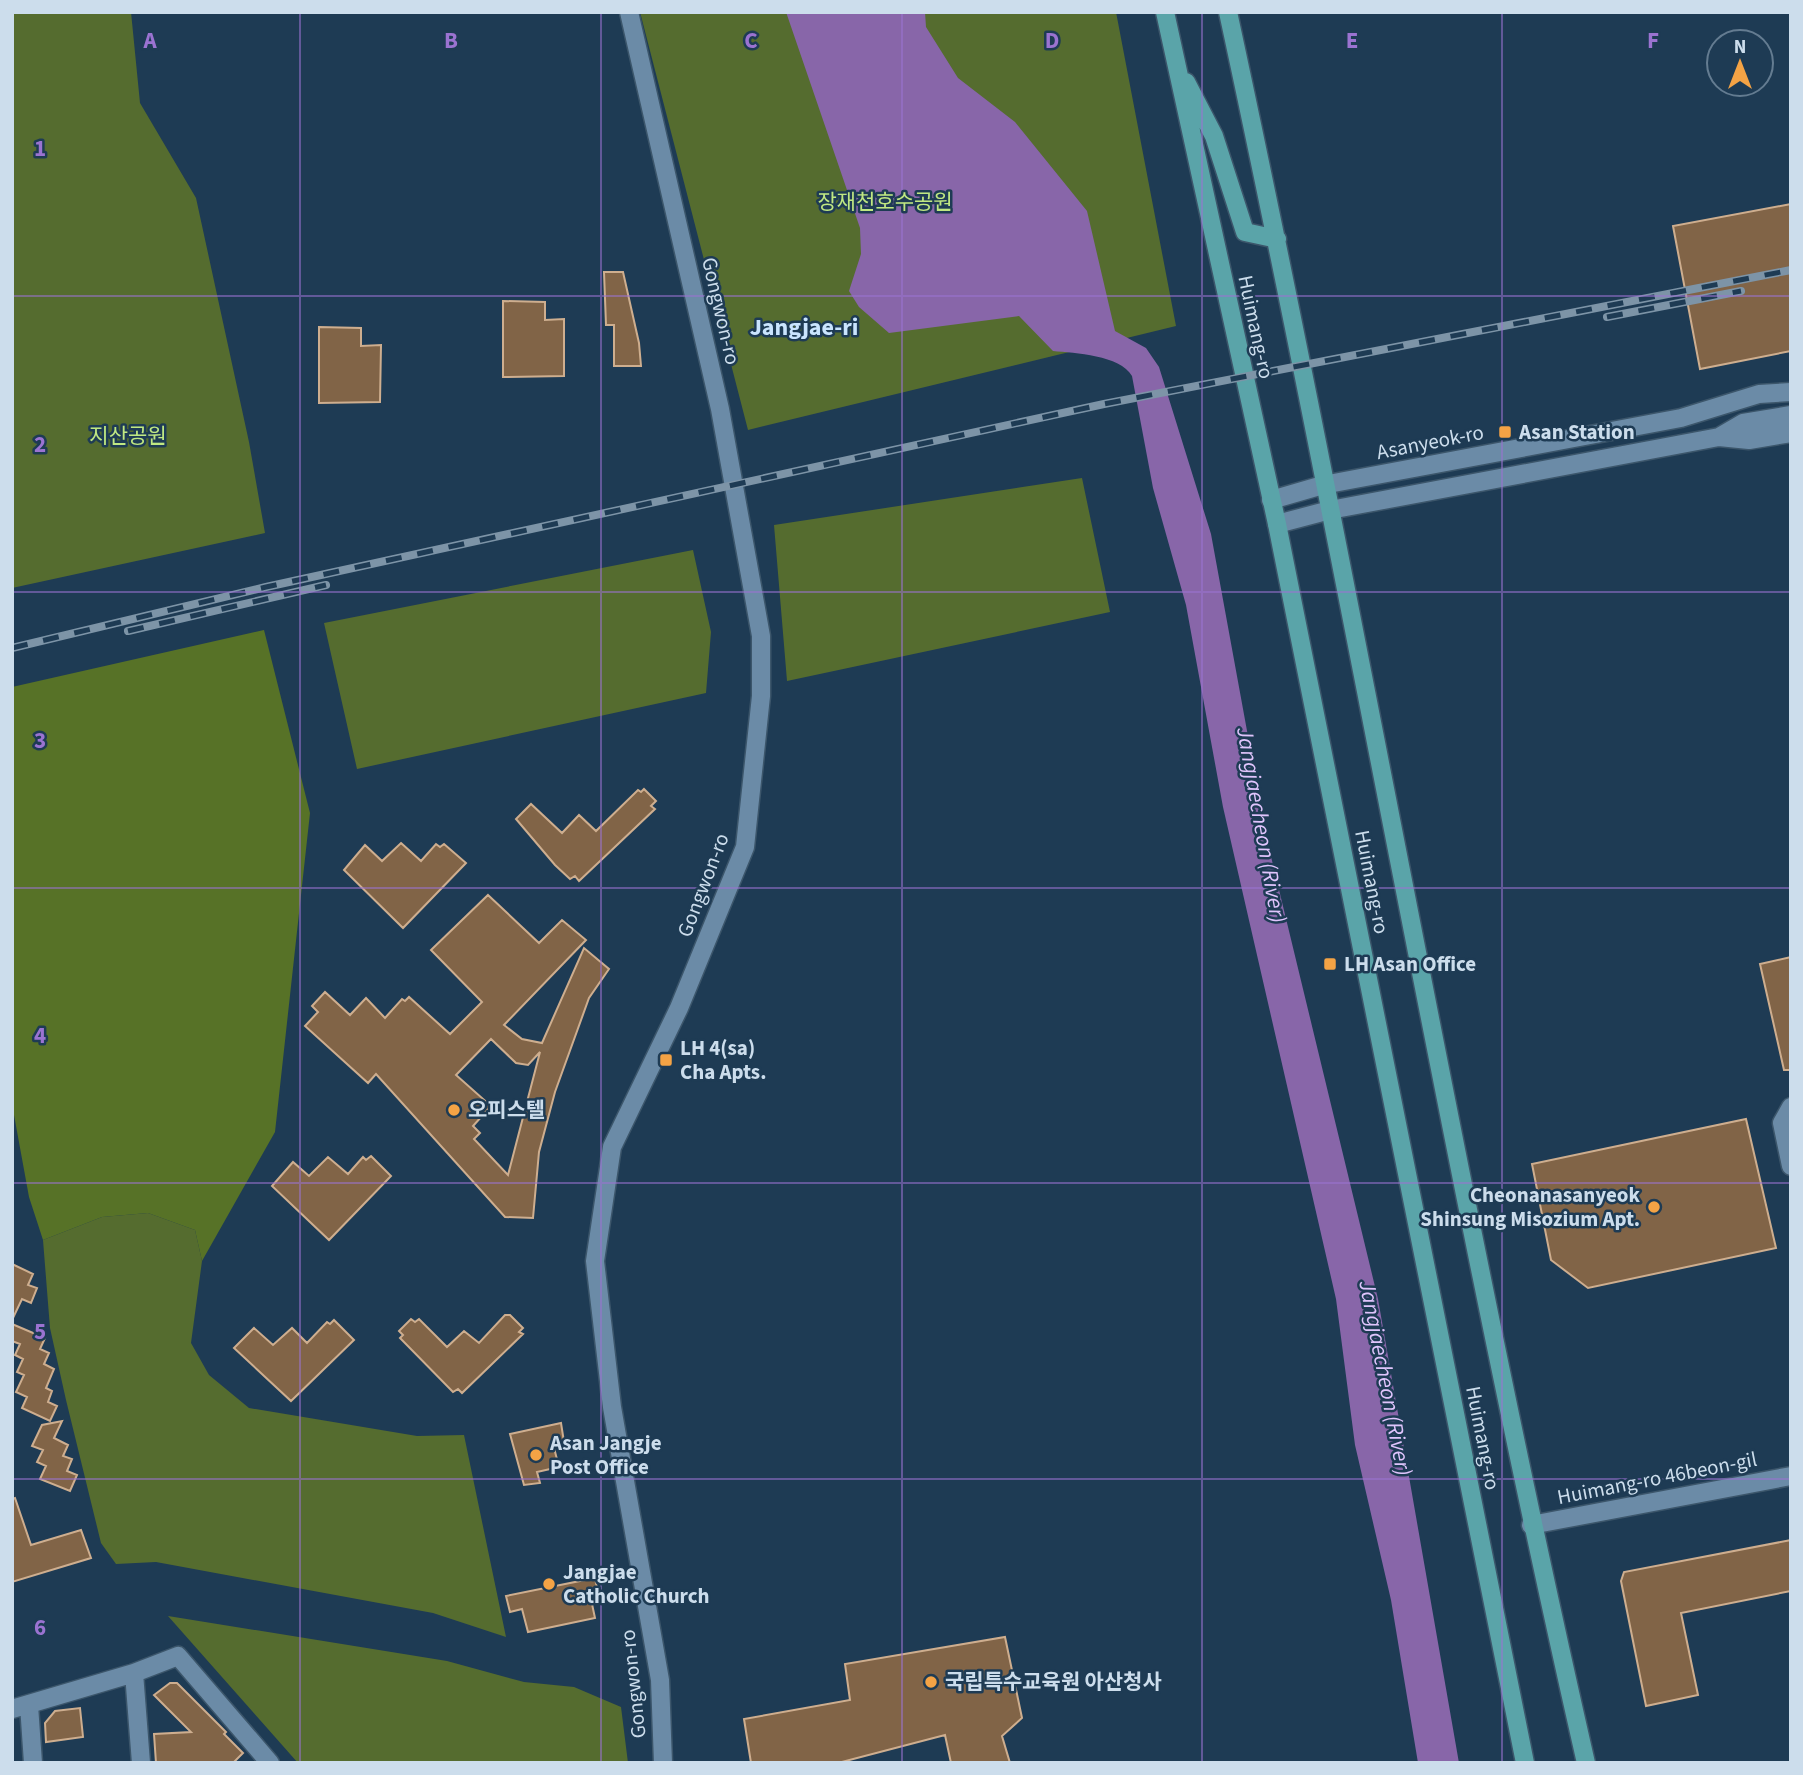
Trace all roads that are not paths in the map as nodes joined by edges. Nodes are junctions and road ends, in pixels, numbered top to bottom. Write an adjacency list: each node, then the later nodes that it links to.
1 (629, 12): 25 (street, Gongwon-ro)
2 (1165, 12): 4 (main road, Huimang-ro)
3 (1228, 12): 5 (main road, Huimang-ro)
4 (1176, 64): 5 (main road); 13 (main road, Huimang-ro)
5 (1277, 239): 12 (main road, Huimang-ro)
6 (1791, 384): 8 (street)
7 (1791, 392): 8 (street, Asanyeok-ro)
8 (1759, 394): 12 (street, Asanyeok-ro)
9 (1791, 415): 11 (street)
10 (1791, 433): 11 (street)
11 (1719, 437): 14 (street)
12 (1324, 485): 13 (street, Asanyeok-ro); 14 (main road, Huimang-ro)
13 (1270, 500): 15 (main road, Huimang-ro)
14 (1330, 510): 15 (street); 19 (main road, Huimang-ro)
15 (1277, 524): 26 (main road, Huimang-ro)
16 (1791, 1107): 17 (street)
17 (1791, 1166)
18 (1791, 1476): 19 (street, Huimang-ro 46beon-gil)
19 (1531, 1525): 27 (main road, Huimang-ro)
20 (134, 1673): 21 (street); 23 (street); 24 (street)
21 (21, 1707): 22 (street)
22 (33, 1763)
23 (141, 1763)
24 (270, 1763)
25 (663, 1763)
26 (1525, 1763)
27 (1586, 1763)

